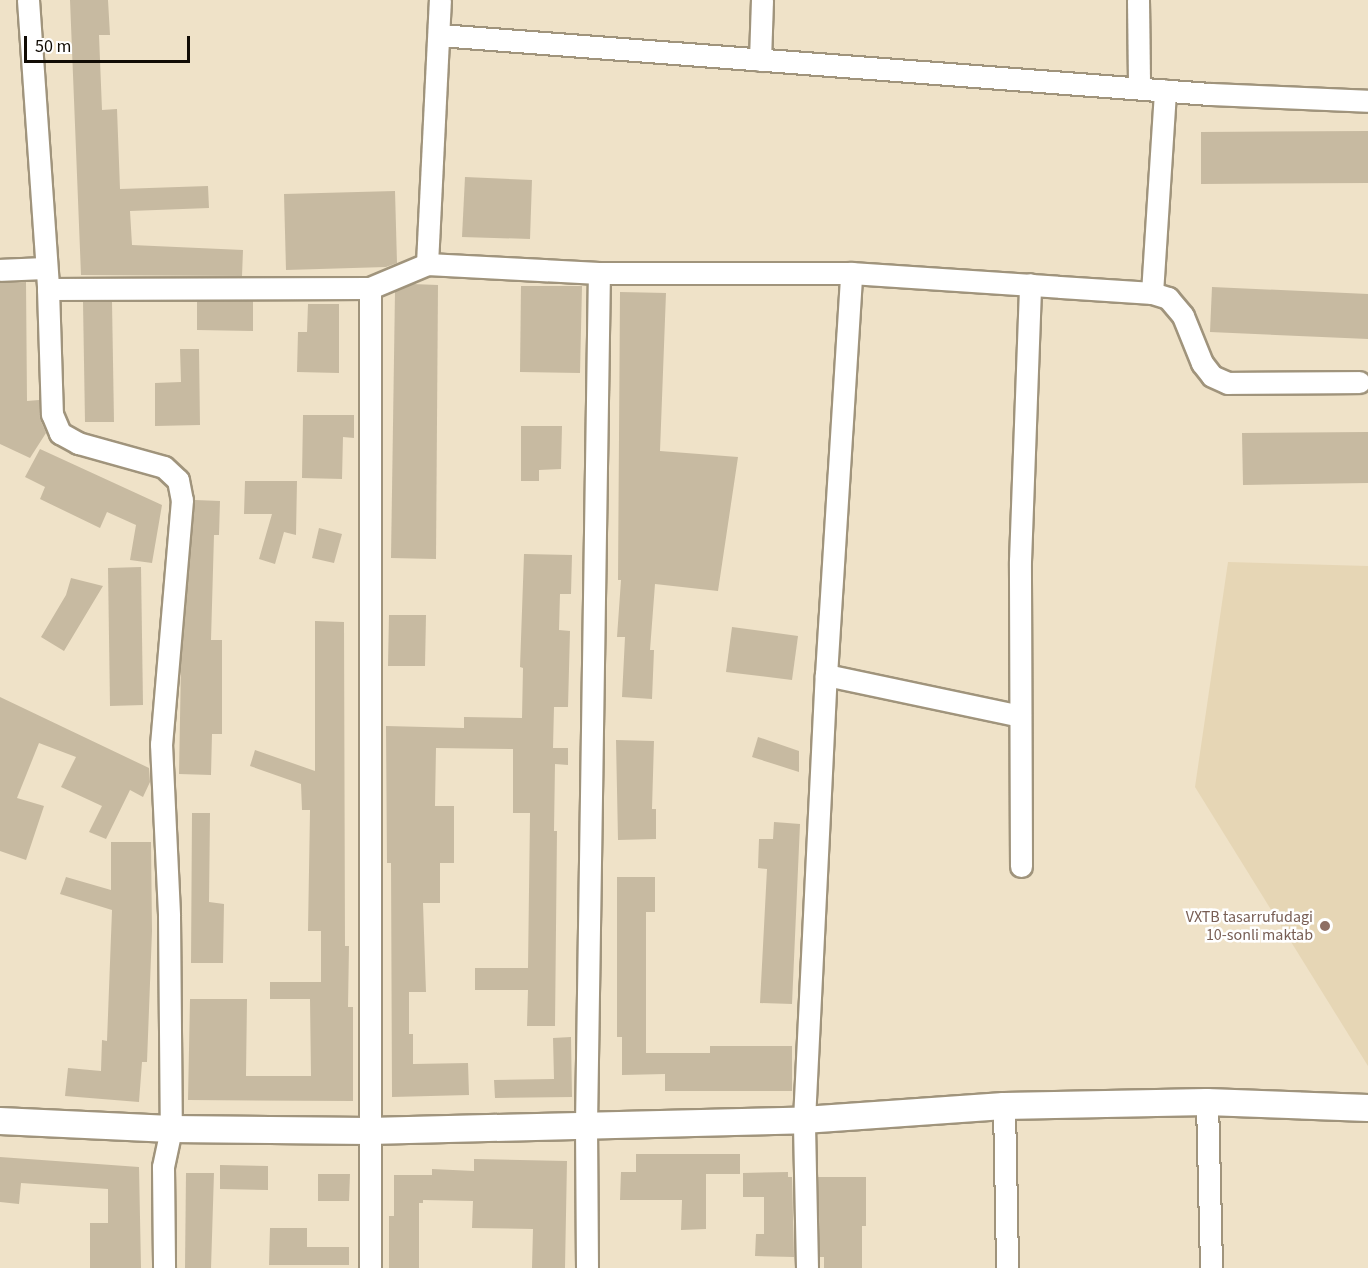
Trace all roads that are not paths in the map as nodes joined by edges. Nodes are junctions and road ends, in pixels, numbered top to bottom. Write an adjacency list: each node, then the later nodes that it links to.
1 (28, 0): 11 (street)
2 (440, 0): 5 (street)
3 (762, 0): 6 (street)
4 (1138, 0): 7 (street)
5 (439, 35): 6 (street); 10 (street)
6 (760, 60): 7 (street)
7 (1139, 87): 8 (street)
8 (1165, 90): 9 (street); 18 (street)
9 (1368, 101)
10 (427, 264): 13 (street); 16 (street)
11 (46, 268): 12 (street); 17 (street)
12 (0, 270)
13 (599, 273): 14 (street); 28 (street)
14 (851, 273): 15 (street); 20 (street)
15 (1030, 284): 18 (street); 21 (street)
16 (370, 288): 17 (street); 30 (street)
17 (48, 289): 29 (street)
18 (1152, 293): 19 (street)
19 (1359, 382)
20 (826, 675): 21 (street); 27 (street)
21 (1020, 716): 22 (street)
22 (1021, 866)
23 (1207, 1102): 24 (street); 25 (street); 36 (street)
24 (1004, 1106): 27 (street); 35 (street)
25 (1368, 1108)
26 (0, 1120): 29 (street)
27 (804, 1120): 28 (street); 34 (street)
28 (586, 1125): 30 (street); 33 (street)
29 (171, 1129): 30 (street); 31 (street)
30 (369, 1131): 32 (street)
31 (164, 1268)
32 (370, 1268)
33 (588, 1268)
34 (807, 1268)
35 (1007, 1268)
36 (1211, 1268)

